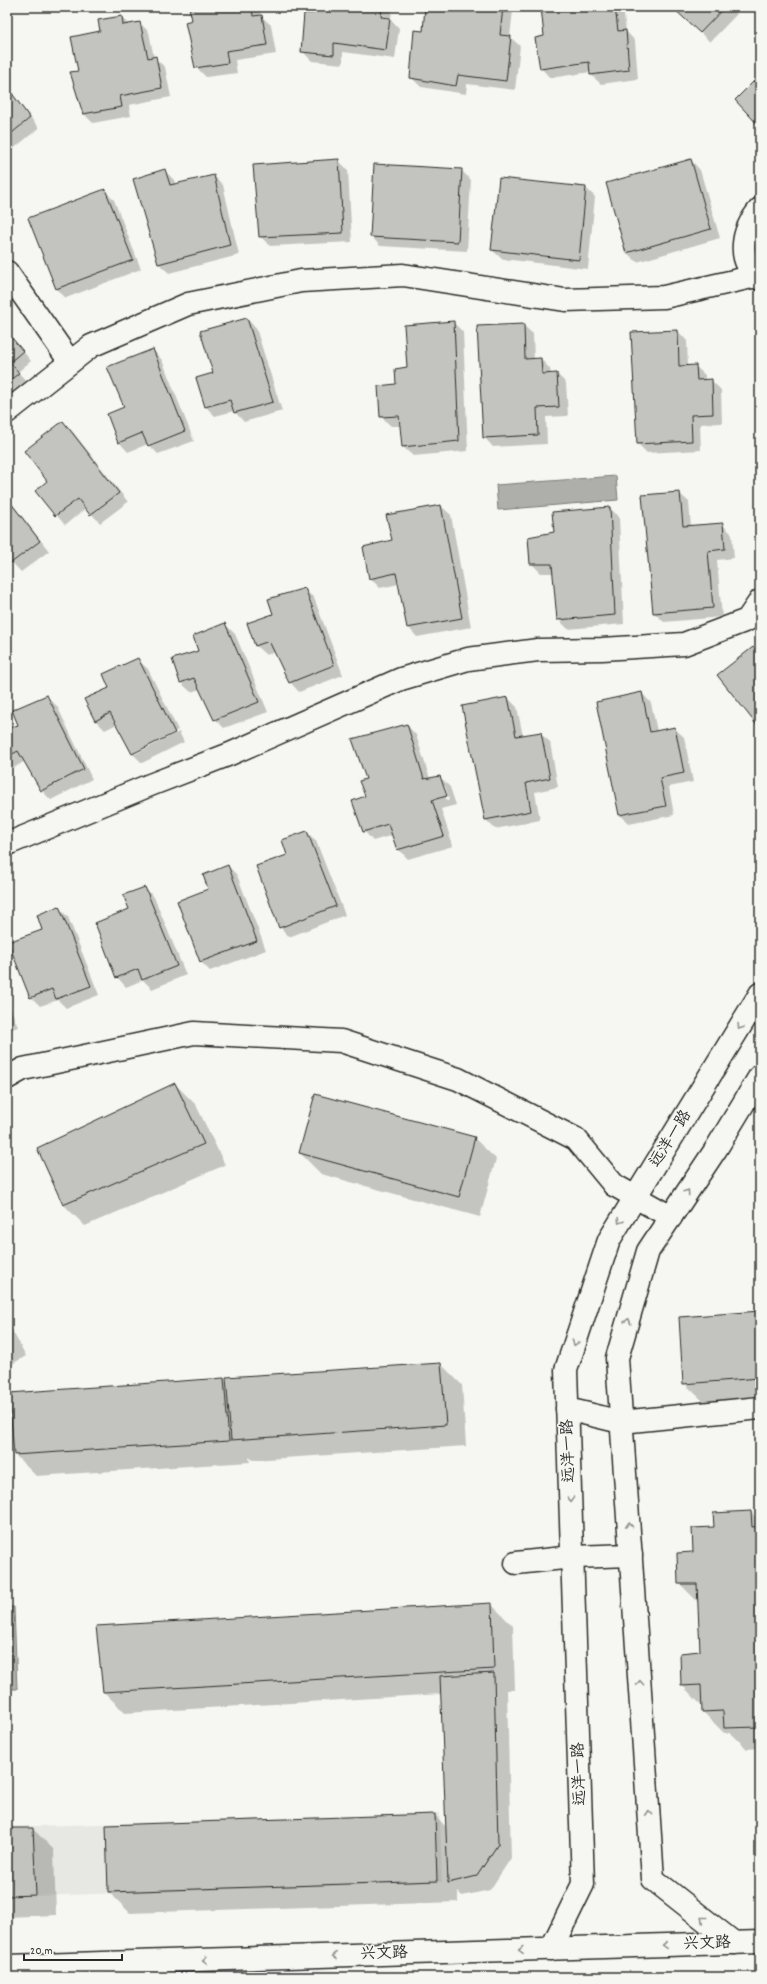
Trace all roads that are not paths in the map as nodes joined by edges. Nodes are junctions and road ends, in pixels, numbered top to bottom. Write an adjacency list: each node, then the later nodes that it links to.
1 (760, 209): 3 (street)
2 (7, 272): 4 (street)
3 (758, 278): 4 (street)
4 (70, 362): 5 (street)
5 (7, 412)
6 (760, 601): 7 (street)
7 (7, 844)
8 (760, 994): 11 (street, 远洋一路, one-way to 11)
9 (760, 1076): 12 (street, one-way to 9)
10 (7, 1078): 11 (street)
11 (635, 1197): 12 (street); 14 (street, 远洋一路, one-way to 14)
12 (671, 1217): 15 (street, one-way to 12)
13 (760, 1408): 15 (street)
14 (568, 1409): 15 (street); 17 (street, 远洋一路, one-way to 17)
15 (621, 1422): 16 (street, one-way to 15)
16 (631, 1555): 17 (street); 20 (street, one-way to 16)
17 (572, 1557): 18 (street); 21 (street, 远洋一路)
18 (516, 1563)
19 (760, 1942): 20 (street, 兴文路)
20 (734, 1943): 21 (street, 兴文路, one-way to 21)
21 (551, 1949): 22 (street, 兴文路, one-way to 22)
22 (7, 1966)

